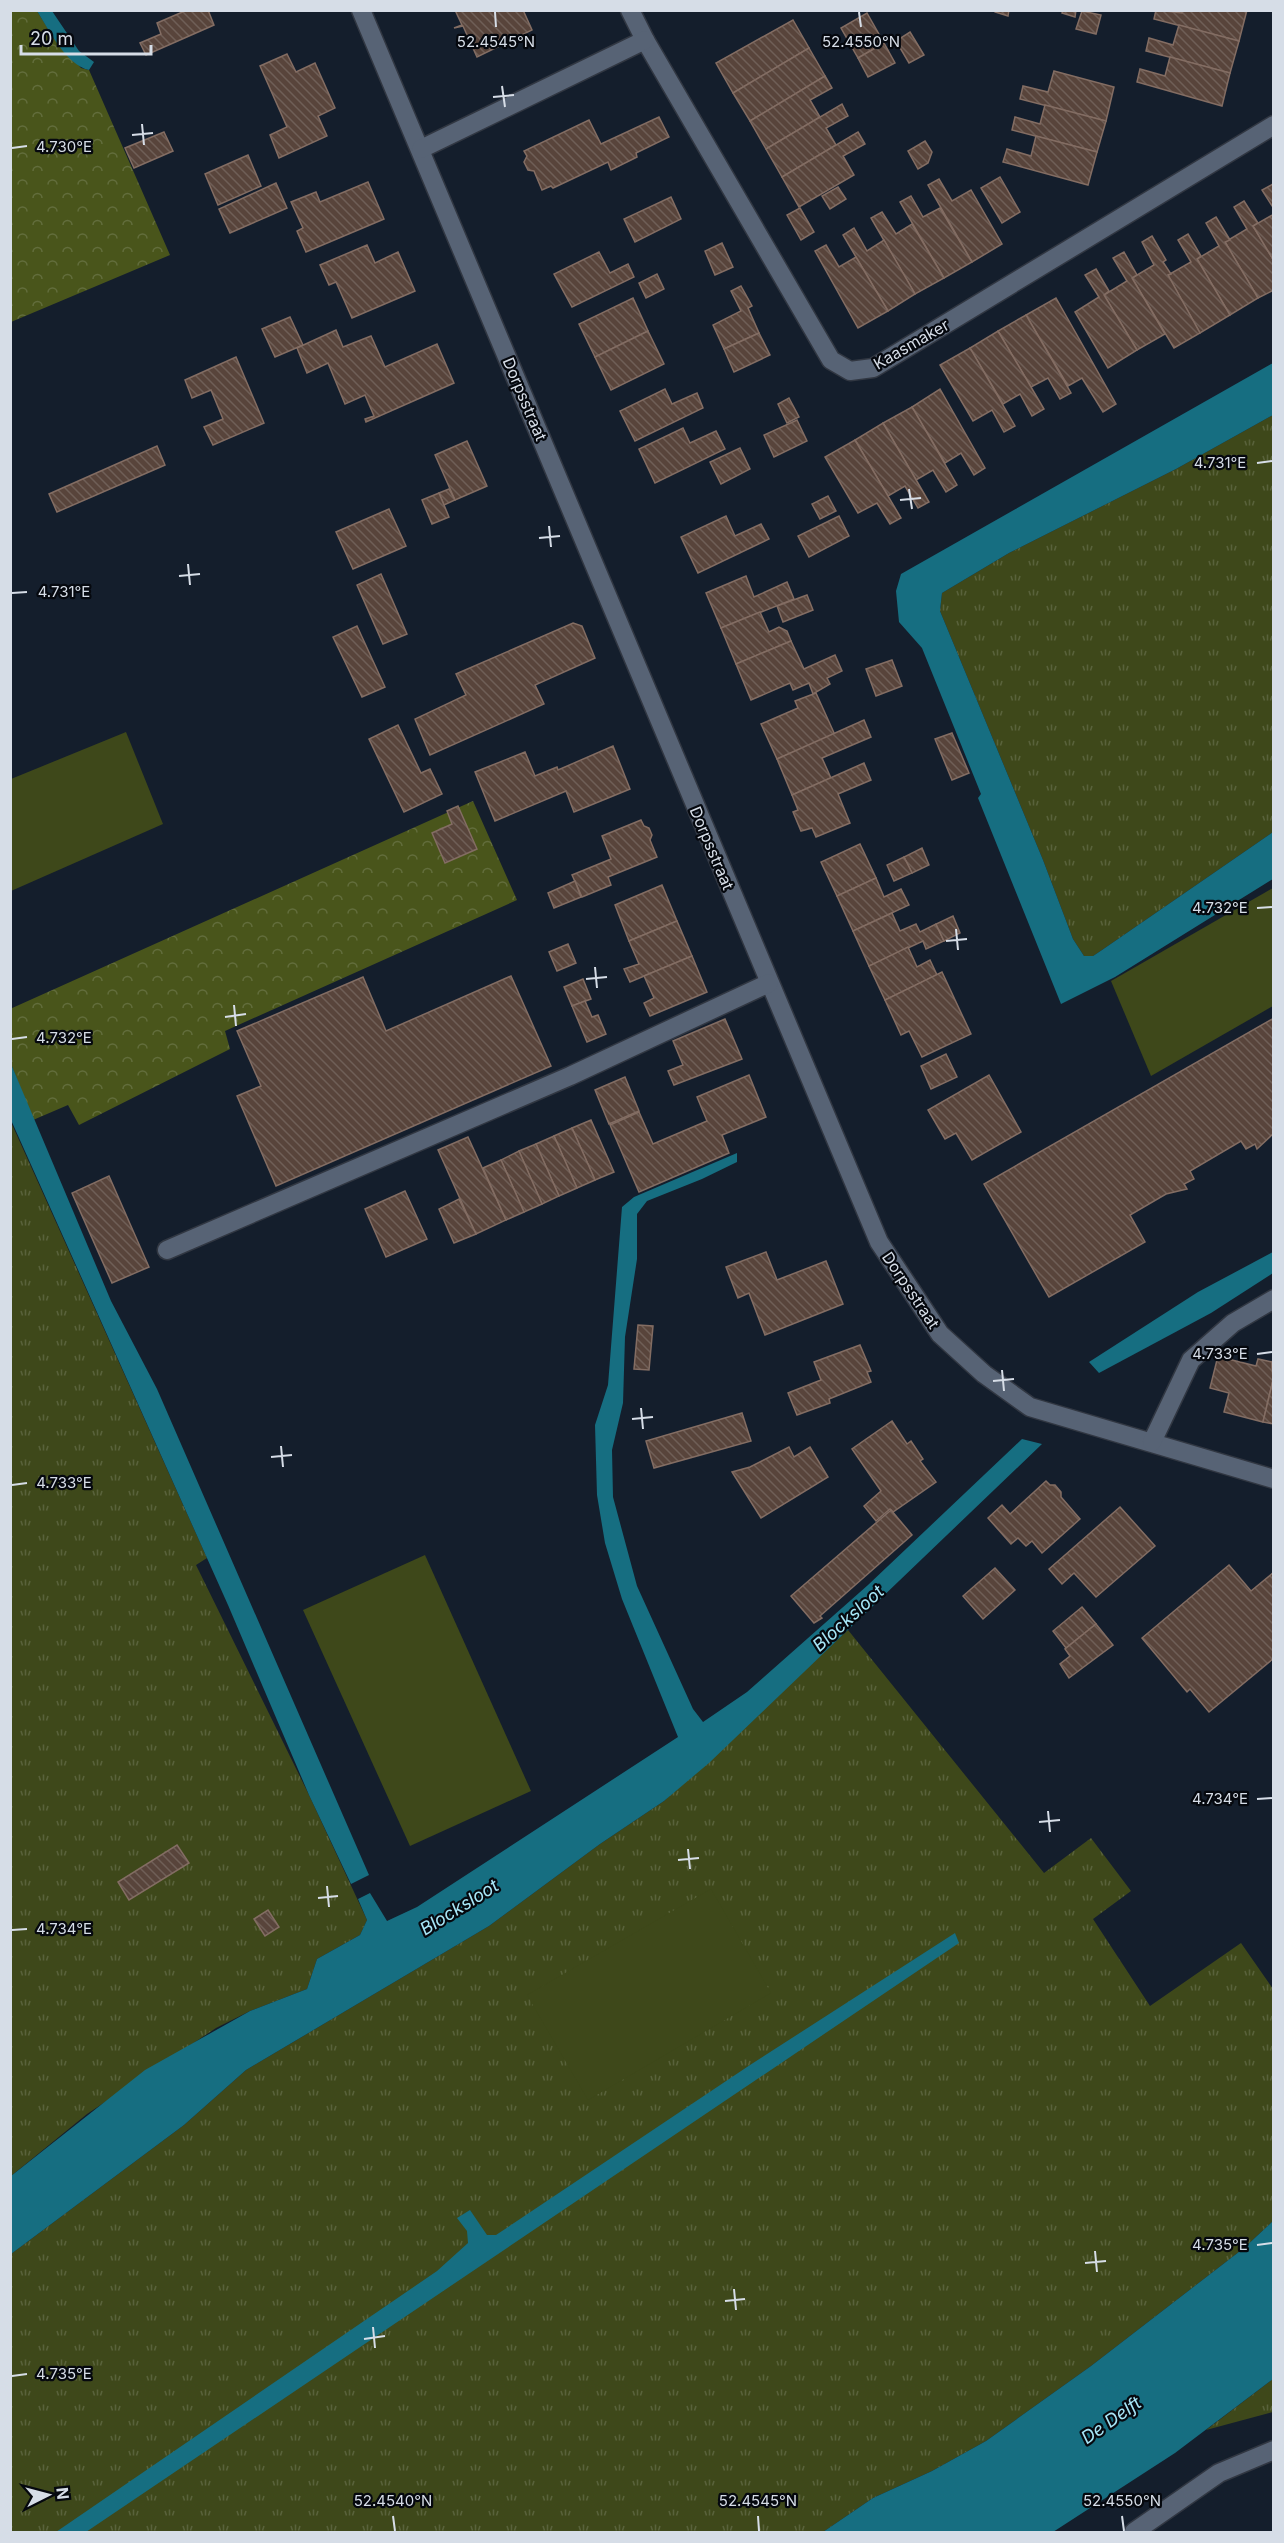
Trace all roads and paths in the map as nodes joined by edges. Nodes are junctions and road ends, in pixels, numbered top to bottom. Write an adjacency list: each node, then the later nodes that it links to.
1 (362, 10): 5 (street, Dorpsstraat)
2 (630, 10): 3 (street, Kaasmaker)
3 (645, 40): 4 (street, Kaasmaker); 5 (street)
4 (1274, 124)
5 (421, 149): 6 (street, Dorpsstraat)
6 (769, 983): 7 (street); 9 (street, Dorpsstraat)
7 (167, 1250)
8 (1274, 1299): 9 (street)
9 (1152, 1442): 10 (street, Dorpsstraat)
10 (1274, 1479)
11 (1274, 2450): 12 (street)
12 (1134, 2532)

